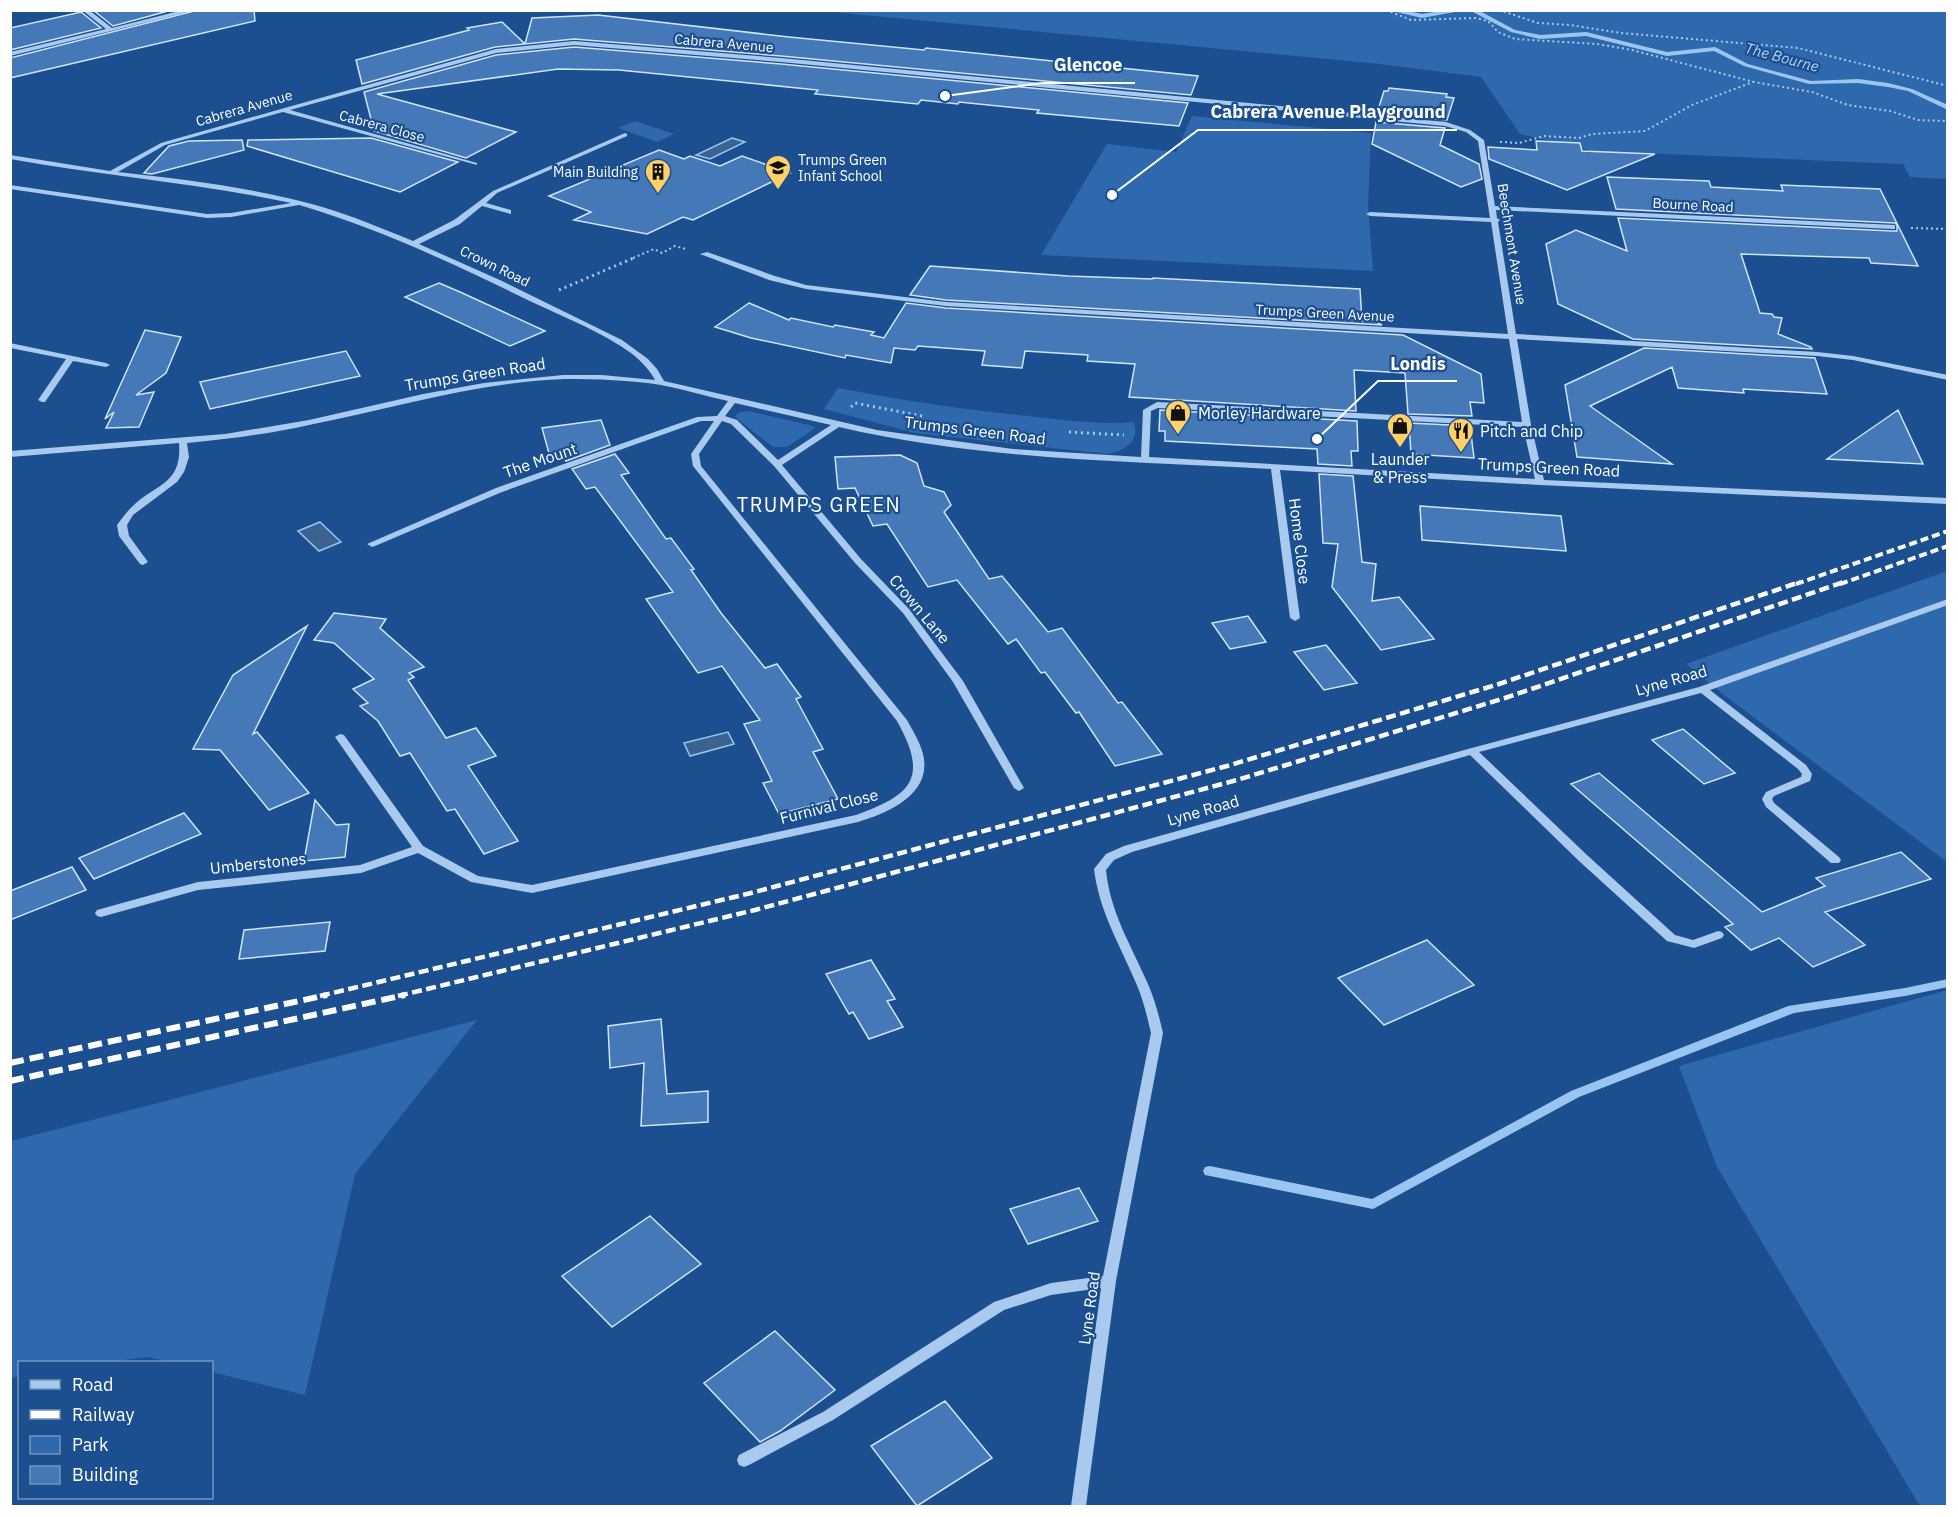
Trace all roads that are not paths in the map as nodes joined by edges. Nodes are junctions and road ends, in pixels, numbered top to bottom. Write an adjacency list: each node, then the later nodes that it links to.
1 (85, 10): 3 (street)
2 (193, 10): 3 (street)
3 (111, 30): 4 (street)
4 (10, 54)
5 (283, 110): 7 (street, Cabrera Avenue); 9 (street, Cabrera Close); 10 (street, Cabrera Avenue)
6 (625, 135): 13 (street)
7 (1481, 140): 14 (street, Beechmont Avenue)
8 (10, 157): 10 (street, Crown Road)
9 (475, 164)
10 (111, 173): 12 (street, Crown Road)
11 (10, 187): 12 (street, Crown Road)
12 (300, 203): 19 (street, Crown Road)
13 (480, 203): 15 (street); 19 (street)
14 (1492, 208): 17 (street, Beechmont Avenue); 18 (street, Bourne Road)
15 (508, 212)
16 (1370, 214): 17 (street)
17 (1496, 220): 21 (street, Beechmont Avenue)
18 (1892, 227)
19 (413, 244): 26 (street, Crown Road)
20 (704, 254): 21 (street, Trumps Green Avenue)
21 (1513, 338): 25 (street, Trumps Green Avenue); 31 (street, Beechmont Avenue)
22 (10, 345): 23 (street)
23 (71, 358): 24 (street); 28 (street)
24 (105, 365)
25 (1947, 378)
26 (661, 383): 27 (street, Trumps Green Road); 32 (street, Trumps Green Road)
27 (734, 399): 29 (street, Furnival Close); 30 (street, Trumps Green Road)
28 (42, 400)
29 (722, 418): 35 (street, Crown Lane); 39 (street, The Mount); 47 (street, Furnival Close)
30 (837, 424): 34 (street, Trumps Green Road); 35 (street)
31 (1527, 424): 34 (street); 37 (street, Beechmont Avenue)
32 (183, 441): 33 (street, Trumps Green Road); 40 (street)
33 (10, 454)
34 (1145, 459): 36 (street, Trumps Green Road)
35 (777, 464): 46 (street, Crown Lane)
36 (1275, 468): 37 (street, Trumps Green Road); 42 (street, Home Close)
37 (1540, 482): 38 (street, Trumps Green Road)
38 (1947, 501)
39 (372, 544)
40 (143, 562)
41 (1947, 602): 43 (street, Lyne Road)
42 (1295, 618)
43 (1703, 689): 45 (street, Lyne Road); 48 (street)
44 (340, 737): 47 (street, Furnival Close)
45 (1472, 751): 50 (street); 51 (street, Lyne Road)
46 (1019, 788)
47 (419, 849): 49 (street, Umberstones)
48 (1835, 860)
49 (101, 913)
50 (1718, 935)
51 (1109, 1281): 52 (street); 53 (street, Lyne Road)
52 (744, 1460)
53 (1079, 1506)

